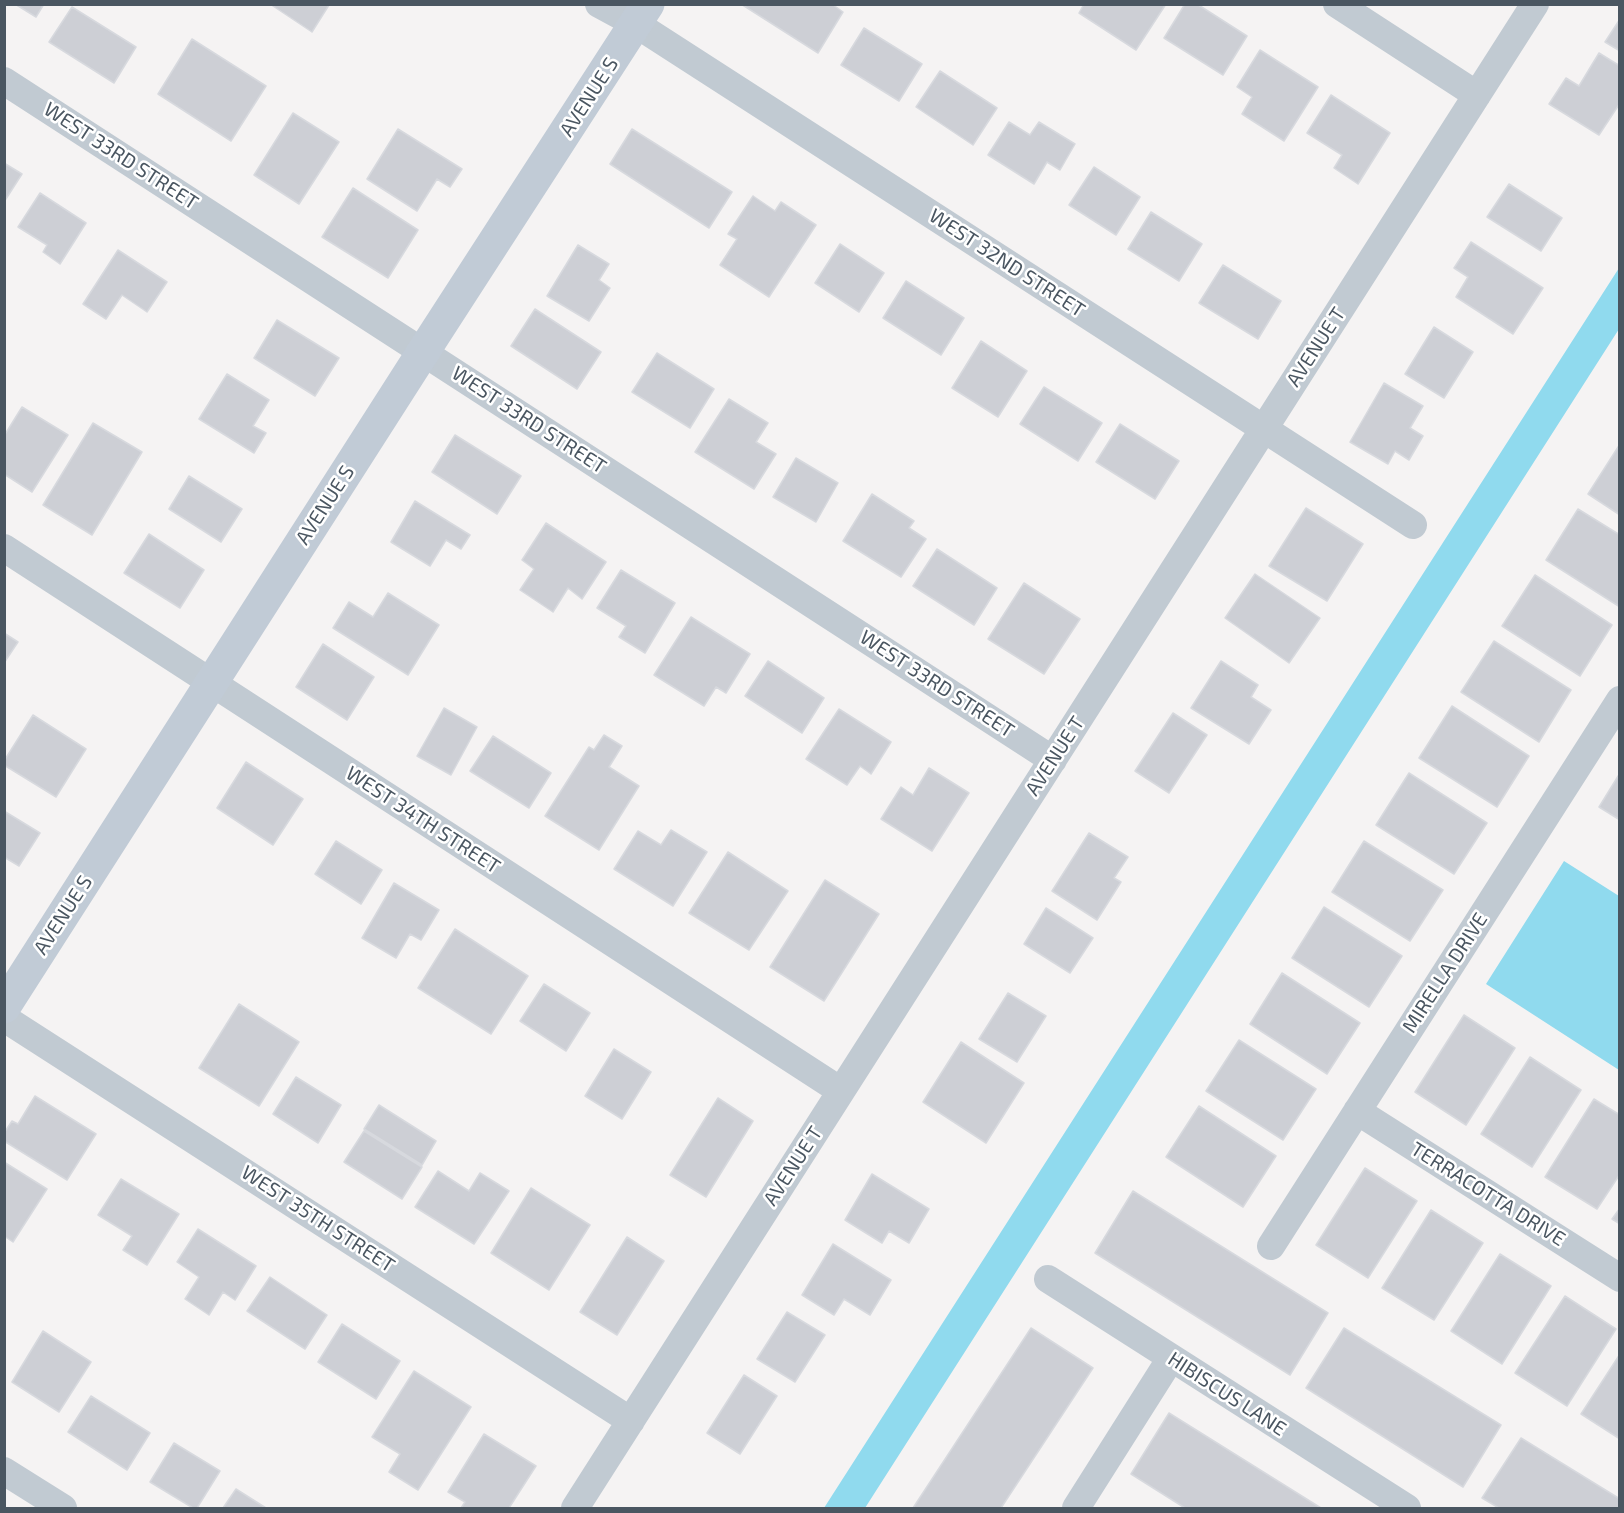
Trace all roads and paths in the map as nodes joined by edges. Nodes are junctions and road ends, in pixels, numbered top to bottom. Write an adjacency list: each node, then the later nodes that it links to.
1 (599, 4): 4 (street, WEST 32ND STREET)
2 (1337, 4): 6 (street)
3 (1535, 4): 6 (street, AVENUE T)
4 (642, 14): 7 (street, AVENUE S); 8 (street, WEST 32ND STREET)
5 (4, 81): 7 (street, WEST 33RD STREET)
6 (1477, 95): 8 (street, AVENUE T)
7 (423, 352): 11 (street, AVENUE S); 13 (street, WEST 33RD STREET)
8 (1264, 428): 9 (street, WEST 32ND STREET); 13 (street, AVENUE T)
9 (1413, 525)
10 (4, 548): 11 (street, WEST 34TH STREET)
11 (212, 683): 14 (street, AVENUE S); 16 (street, WEST 34TH STREET)
12 (1620, 699): 17 (street, MIRELLA DRIVE)
13 (1053, 759): 16 (street, AVENUE T)
14 (4, 1007)
15 (4, 1018): 22 (street, WEST 35TH STREET)
16 (841, 1091): 22 (street, AVENUE T)
17 (1357, 1111): 18 (street, MIRELLA DRIVE); 19 (street, TERRACOTTA DRIVE)
18 (1271, 1246)
19 (1620, 1278)
20 (1048, 1279): 21 (street, HIBISCUS LANE)
21 (1171, 1358): 26 (street); 27 (street, HIBISCUS LANE)
22 (631, 1421): 25 (street, AVENUE T)
23 (4, 1471): 24 (street)
24 (63, 1509)
25 (575, 1509)
26 (1076, 1509)
27 (1407, 1509)

